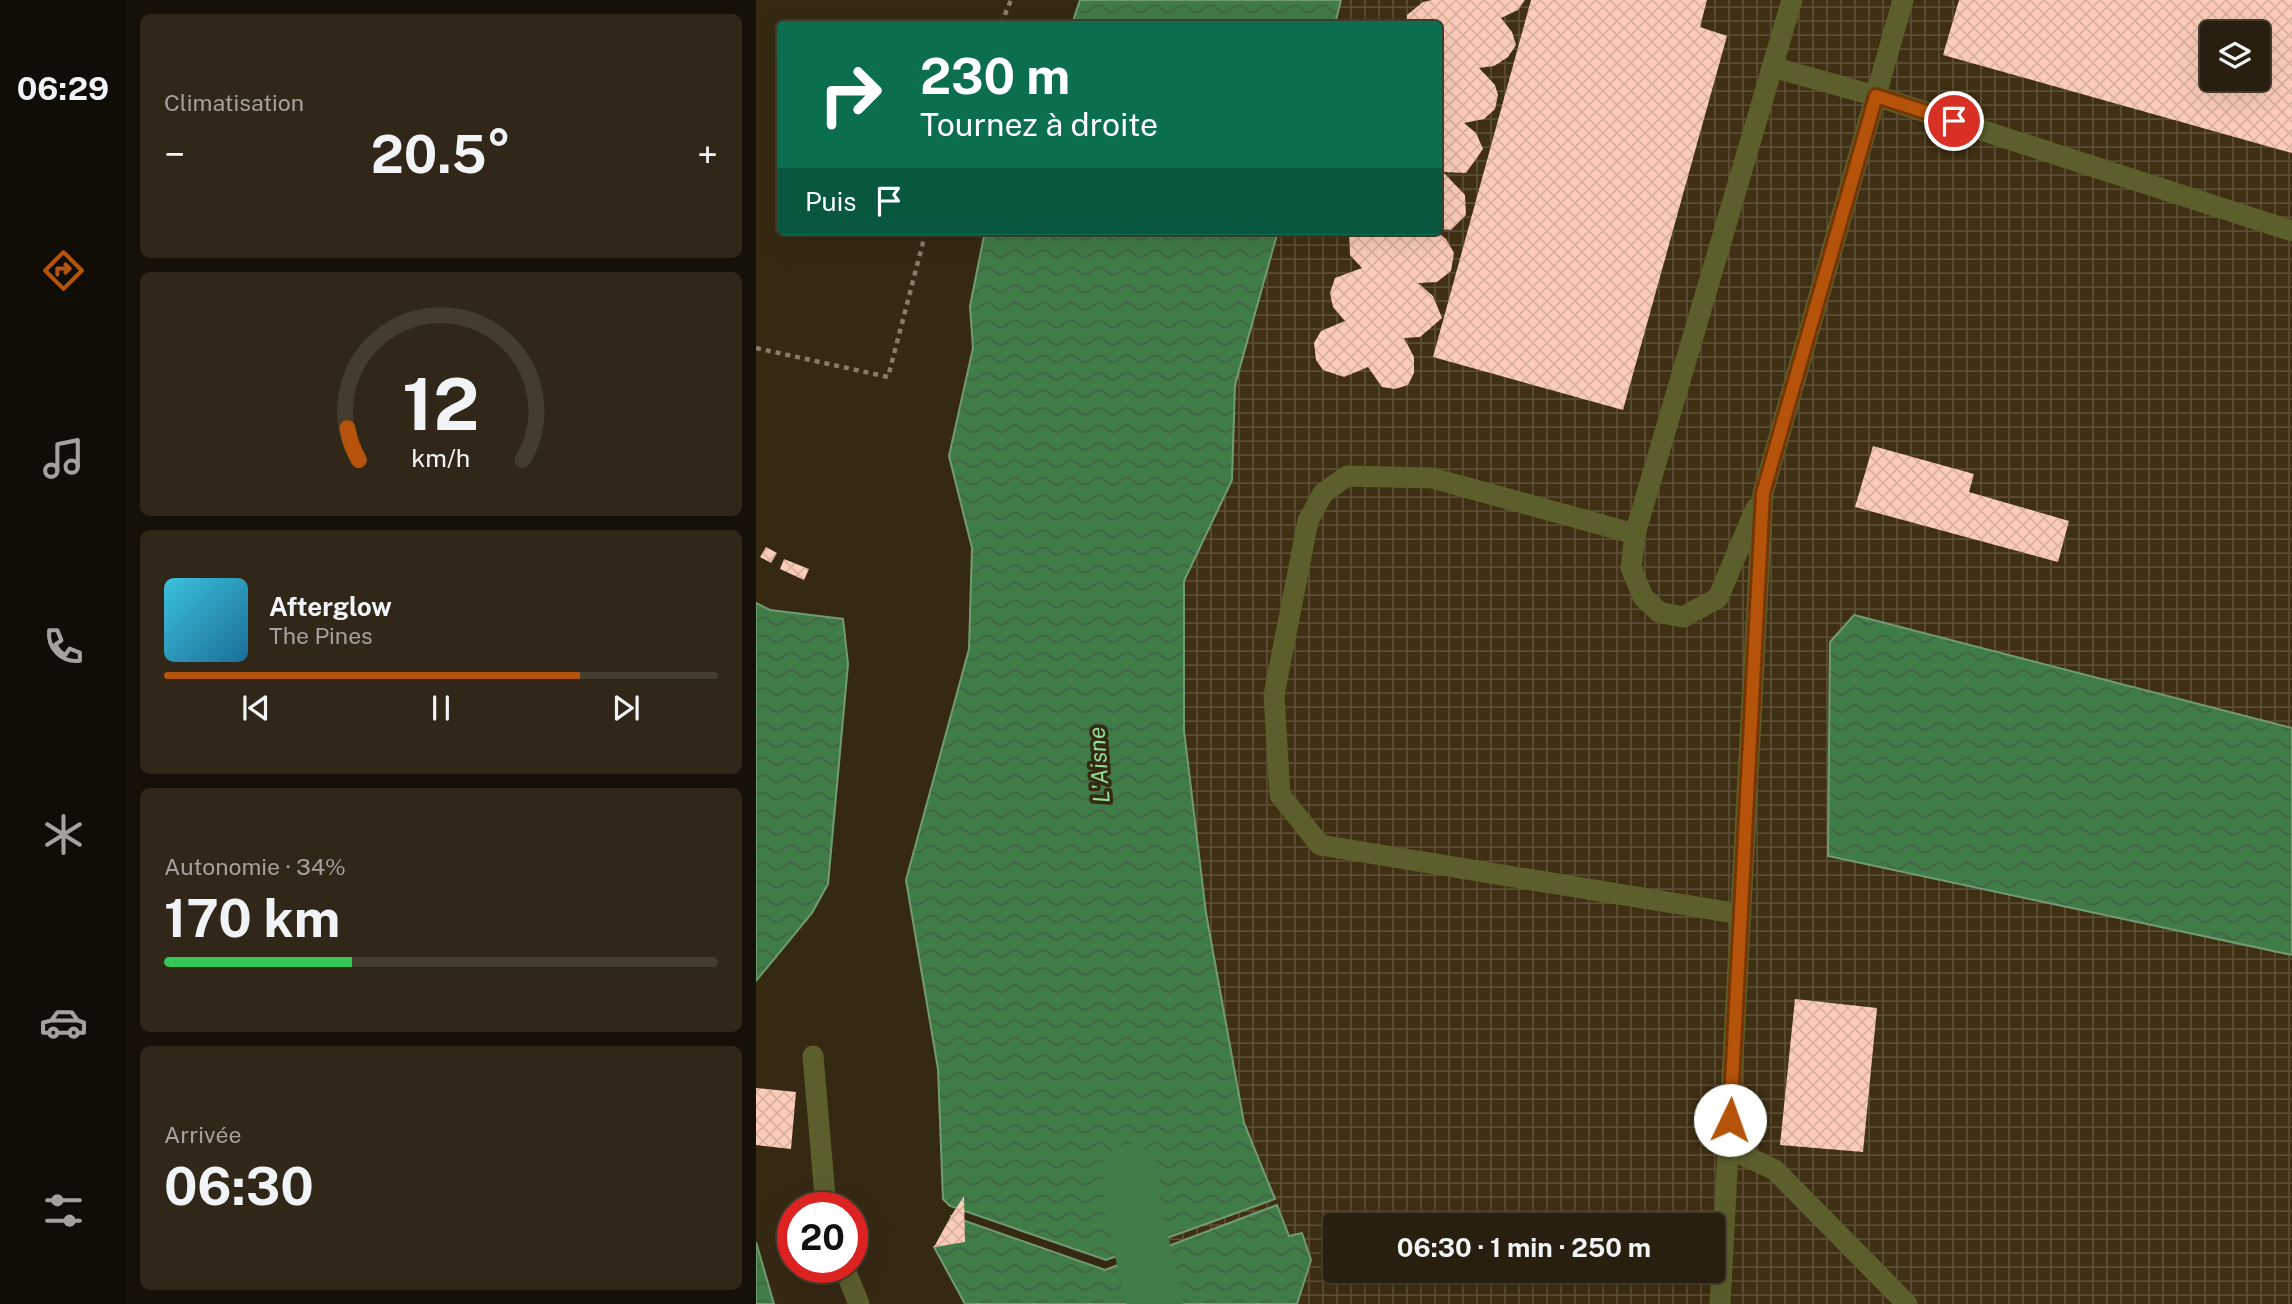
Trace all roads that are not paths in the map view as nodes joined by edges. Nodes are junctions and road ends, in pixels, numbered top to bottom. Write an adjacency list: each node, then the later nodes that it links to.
1 (1792, 0): 3 (lane)
2 (1903, 0): 4 (lane)
3 (1772, 67): 4 (lane); 7 (lane)
4 (1876, 96): 5 (lane); 6 (lane)
5 (2292, 231)
6 (1763, 493): 7 (lane); 8 (lane)
7 (1635, 534): 8 (lane)
8 (1740, 914): 10 (lane)
9 (813, 1056): 11 (lane)
10 (1728, 1148): 14 (lane); 15 (lane)
11 (825, 1192)
12 (850, 1283): 13 (lane)
13 (859, 1304)
14 (1720, 1304)
15 (1907, 1304)

